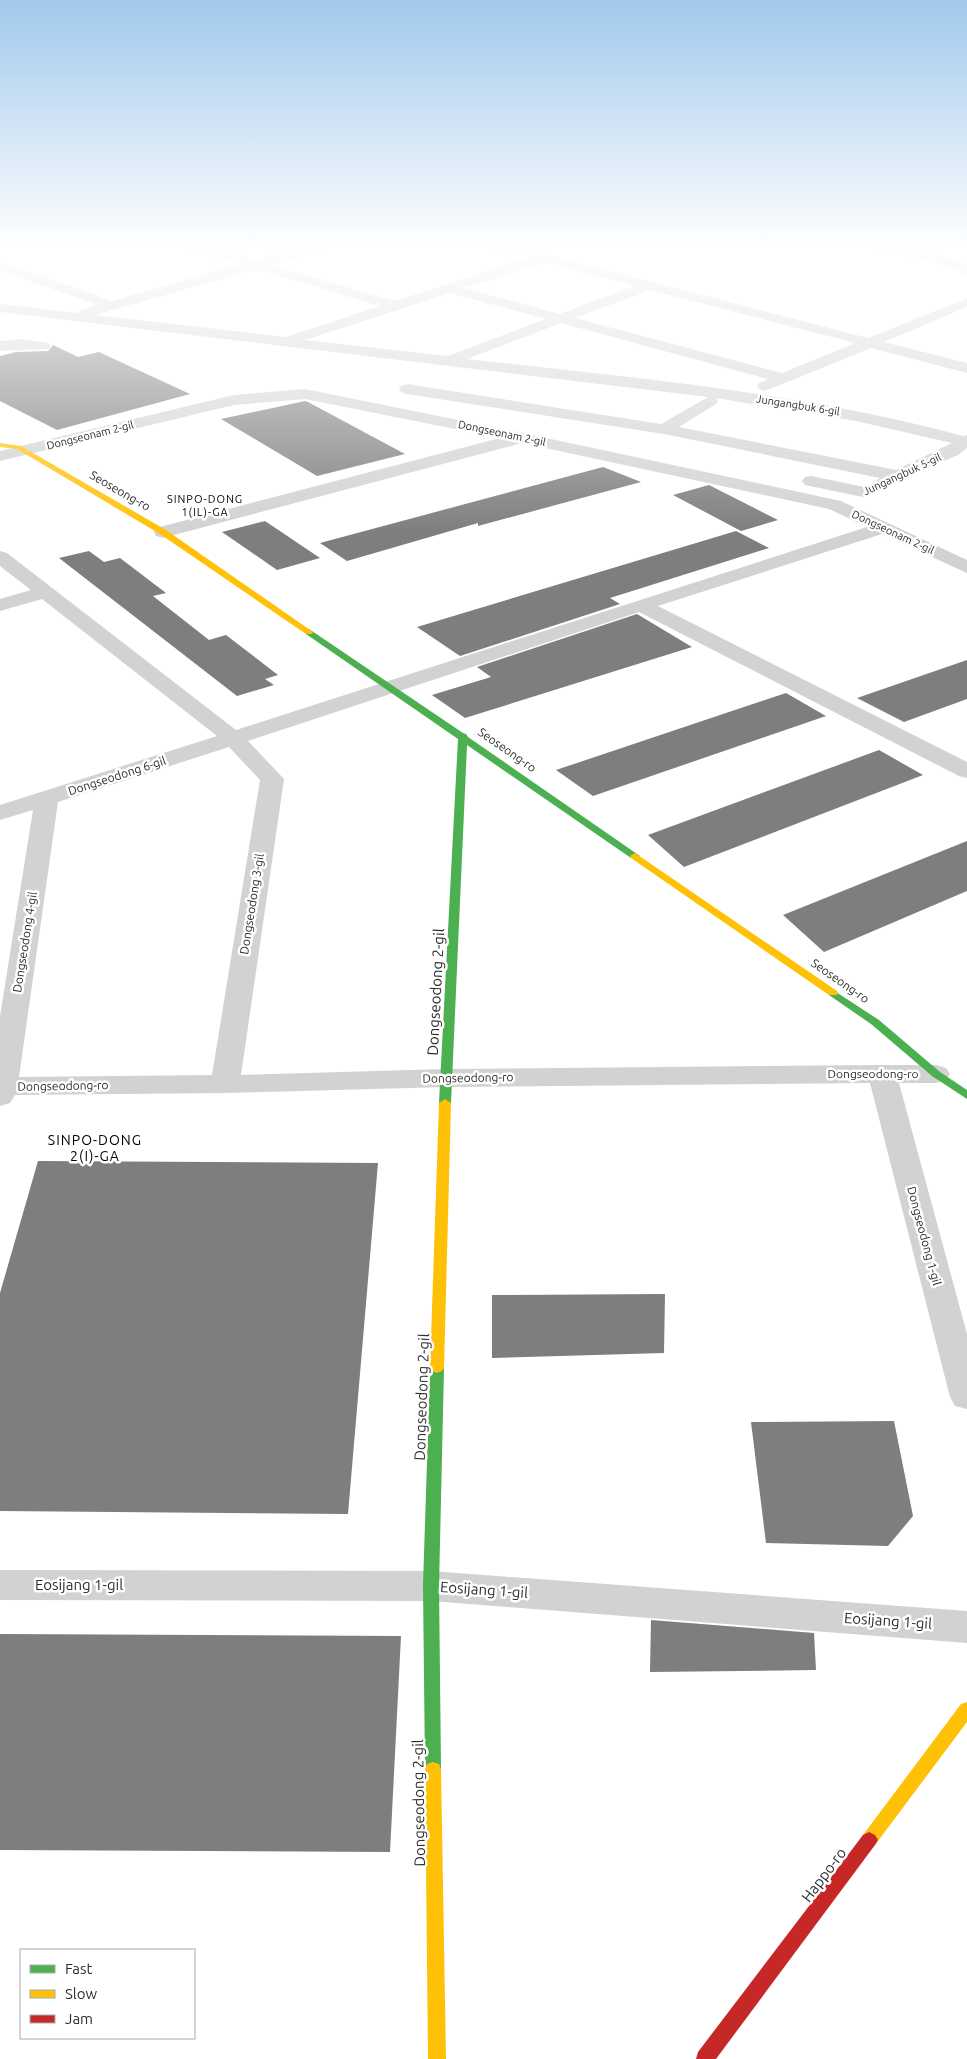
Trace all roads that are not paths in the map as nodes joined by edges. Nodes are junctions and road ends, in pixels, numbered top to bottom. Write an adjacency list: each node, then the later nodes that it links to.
1 (275, 341): 5 (street, Jungangbuk 6-gil)
2 (503, 341): 10 (street)
3 (643, 341): 12 (street)
4 (864, 341): 6 (street)
5 (283, 342): 10 (street, Jungangbuk 6-gil)
6 (868, 342): 11 (street); 12 (street)
7 (0, 346): 8 (street)
8 (43, 346)
9 (396, 361): 10 (street)
10 (444, 364): 13 (street); 14 (street, Jungangbuk 6-gil); 16 (street)
11 (967, 368)
12 (782, 378): 14 (street)
13 (407, 389): 17 (street); 19 (street)
14 (743, 396): 23 (street, Jungangbuk 6-gil)
15 (169, 399): 18 (street)
16 (710, 401): 19 (street); 23 (street)
17 (382, 408): 18 (street, Dongseonam 2-gil); 20 (street, Dongseonam 2-gil)
18 (182, 412): 24 (street, Dongseonam 2-gil)
19 (664, 429): 27 (street)
20 (525, 431): 26 (street); 30 (street, Dongseonam 2-gil); 32 (street)
21 (15, 434): 24 (main road)
22 (0, 445): 24 (main road, Seoseong-ro)
23 (964, 446): 27 (street, Jungangbuk 5-gil)
24 (22, 449): 25 (street); 32 (main road, Seoseong-ro)
25 (0, 456)
26 (709, 461)
27 (898, 476): 29 (street, Jungangbuk 5-gil)
28 (796, 478): 29 (street)
29 (863, 492): 30 (street, Jungangbuk 5-gil)
30 (835, 505): 31 (street, Dongseonam 2-gil)
31 (885, 527): 34 (street, Dongseonam 2-gil); 37 (street, Dongseodong 6-gil)
32 (163, 532): 38 (main road, Seoseong-ro)
33 (0, 557): 35 (street)
34 (967, 567)
35 (47, 592): 36 (street); 40 (street)
36 (0, 605)
37 (640, 605): 38 (street, Dongseodong 6-gil); 41 (street)
38 (391, 687): 39 (main road, Seoseong-ro); 40 (street, Dongseodong 6-gil)
39 (463, 736): 45 (main road, Seoseong-ro); 46 (main road, Dongseodong 2-gil)
40 (234, 739): 42 (street, Dongseodong 6-gil); 47 (street, Dongseodong 3-gil)
41 (967, 771)
42 (48, 798): 43 (street, Dongseodong 6-gil); 48 (street, Dongseodong 4-gil)
43 (0, 813)
44 (882, 1074): 45 (street, Dongseodong-ro); 46 (street, Dongseodong-ro); 50 (street, Dongseodong 1-gil)
45 (936, 1074): 49 (main road, Seoseong-ro)
46 (446, 1078): 47 (street, Dongseodong-ro); 52 (main road, Dongseodong 2-gil)
47 (225, 1084): 48 (street, Dongseodong-ro)
48 (1, 1090)
49 (967, 1095)
50 (967, 1397)
51 (0, 1585): 52 (street, Eosijang 1-gil)
52 (431, 1586): 53 (street, Eosijang 1-gil); 55 (main road, Dongseodong 2-gil)
53 (967, 1627)
54 (967, 1709): 56 (main road, Happo-ro)
55 (437, 2059)
56 (705, 2059)

